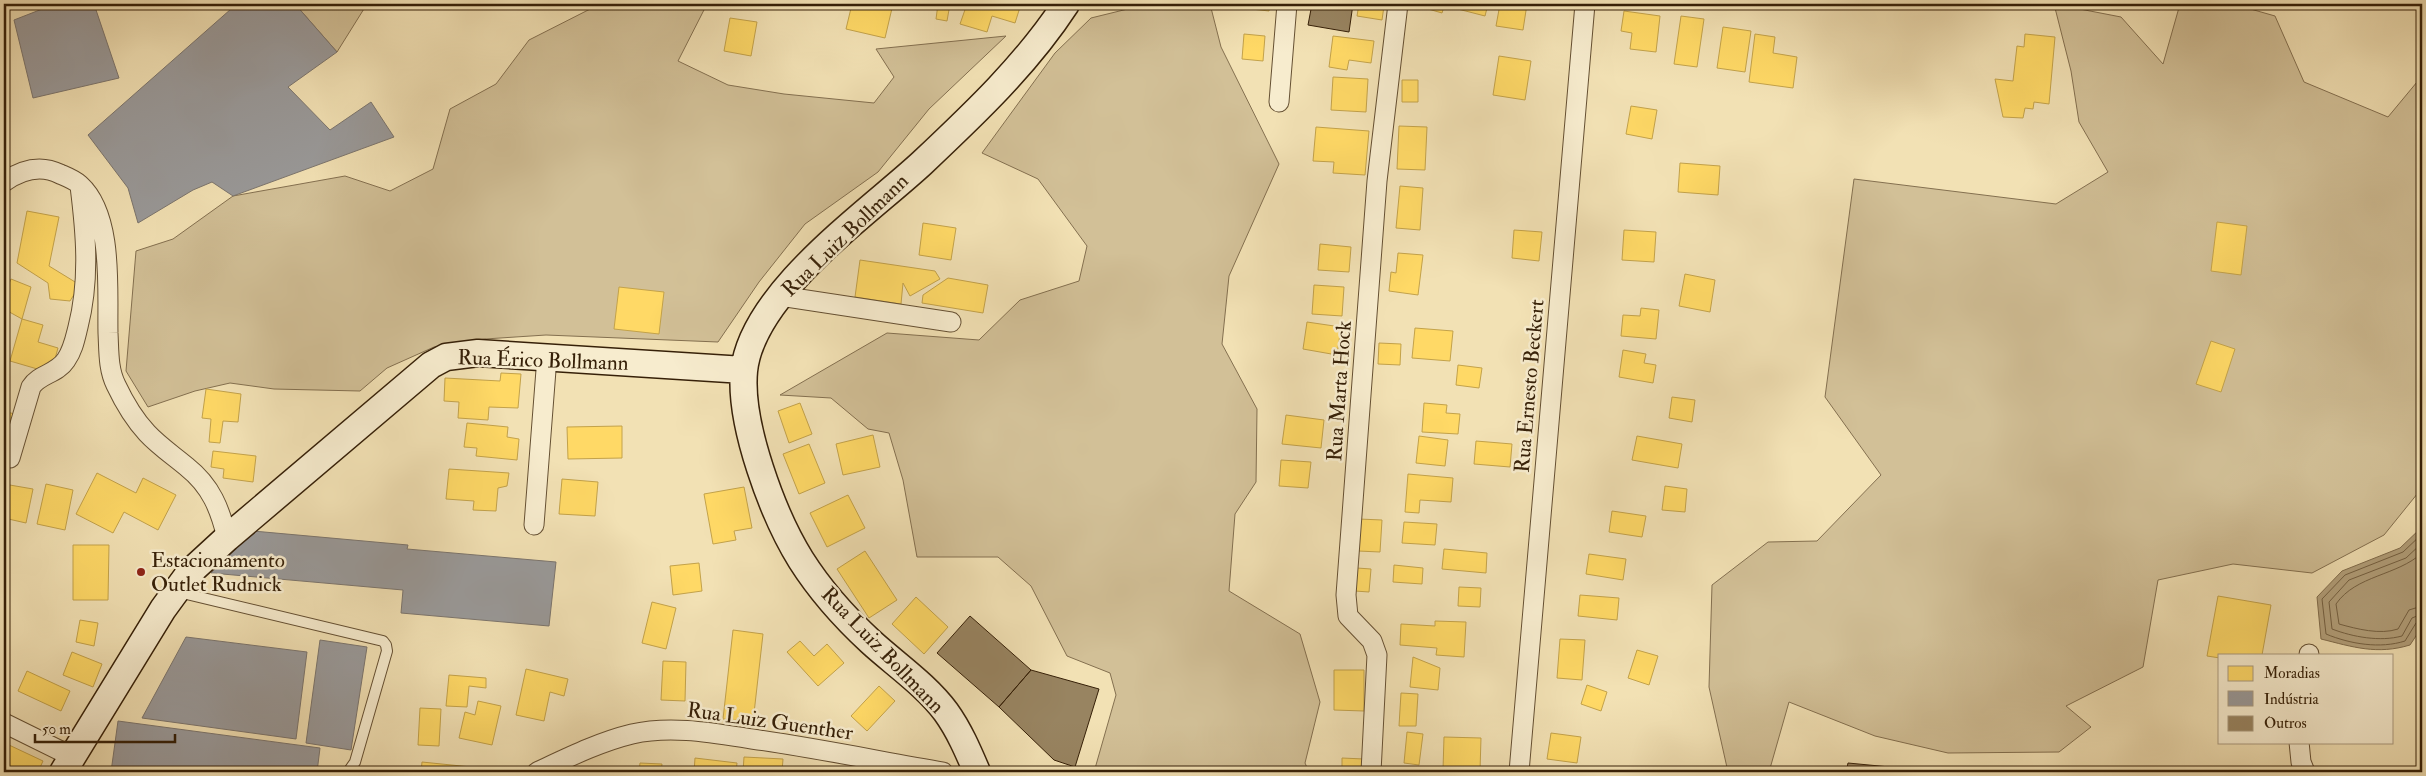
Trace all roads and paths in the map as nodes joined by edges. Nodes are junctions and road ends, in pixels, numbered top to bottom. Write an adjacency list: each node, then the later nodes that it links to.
1 (1066, 4): 8 (main road, Rua Luiz Bollmann)
2 (1287, 4): 5 (street)
3 (1398, 4): 23 (street, Rua Marta Hock)
4 (1585, 4): 24 (street, Rua Ernesto Beckert)
5 (1279, 102)
6 (4, 182): 7 (street)
7 (80, 184): 12 (street); 14 (street)
8 (780, 296): 9 (street); 11 (main road, Rua Luiz Bollmann)
9 (951, 322)
10 (547, 357): 11 (main road, Rua Érico Bollmann); 13 (street); 14 (main road, Rua Érico Bollmann)
11 (744, 370): 22 (main road, Rua Luiz Bollmann)
12 (10, 458)
13 (534, 525)
14 (227, 538): 15 (main road, Rua Érico Bollmann)
15 (175, 591): 18 (main road, Rua Érico Bollmann); 19 (lane)
16 (4, 723): 18 (street)
17 (2300, 744): 25 (street)
18 (68, 764)
19 (348, 772)
20 (536, 772): 21 (street, Rua Luiz Guenther)
21 (943, 772)
22 (977, 772)
23 (1371, 772)
24 (1518, 772)
25 (2306, 772)

